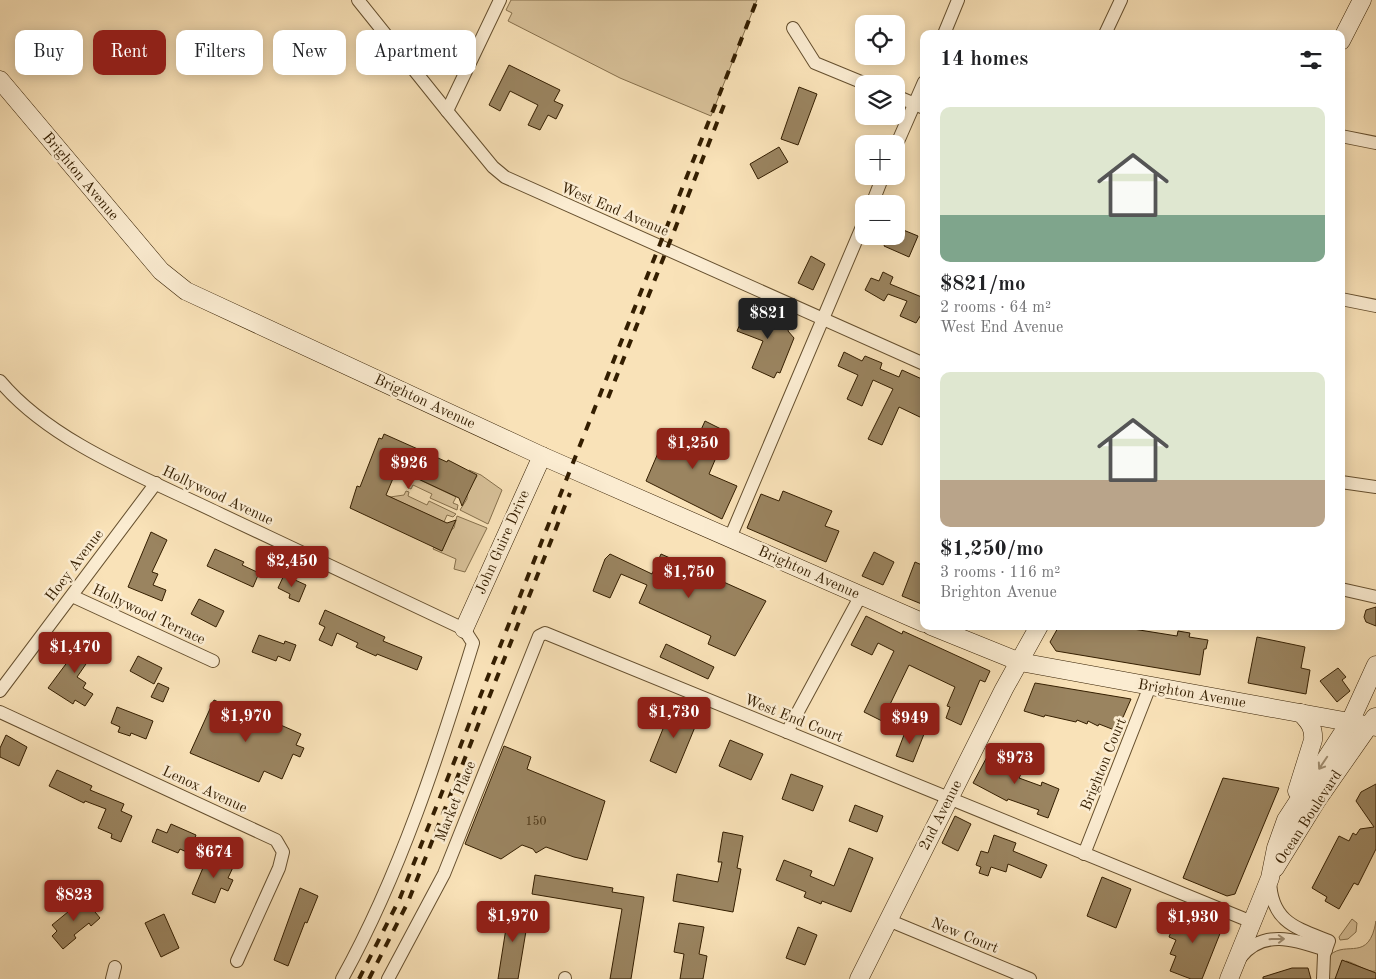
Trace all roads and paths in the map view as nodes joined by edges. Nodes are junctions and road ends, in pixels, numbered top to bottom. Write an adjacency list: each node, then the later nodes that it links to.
1 (358, 0): 14 (street, West End Avenue)
2 (500, 0): 14 (street)
3 (958, 0): 7 (street)
4 (1121, 0): 8 (street)
5 (1362, 0): 9 (street)
6 (793, 28): 10 (street)
7 (946, 30)
8 (1107, 30)
9 (1345, 33)
10 (855, 79)
11 (0, 80): 24 (street, Brighton Avenue)
12 (905, 100): 13 (street)
13 (919, 106): 15 (street)
14 (447, 111): 21 (street, West End Avenue)
15 (902, 135)
16 (1345, 137): 17 (street)
17 (1376, 143)
18 (855, 243): 21 (street)
19 (1345, 300): 20 (street)
20 (1376, 306)
21 (822, 319): 22 (street, West End Avenue); 28 (street)
22 (920, 362)
23 (0, 381): 26 (street, Hollywood Avenue)
24 (542, 456): 28 (street, Brighton Avenue); 34 (street, John Guire Drive)
25 (1345, 482): 27 (street)
26 (156, 483): 31 (street, Hoey Avenue); 34 (street, Hollywood Avenue)
27 (1376, 486)
28 (730, 538): 30 (street, Brighton Avenue)
29 (1345, 590): 32 (street)
30 (861, 595): 33 (street, Brighton Avenue); 47 (street)
31 (72, 596): 38 (street, Hollywood Terrace); 42 (street, Hoey Avenue)
32 (1376, 596)
33 (920, 621)
34 (464, 629): 59 (street)
35 (941, 630): 39 (street, Brighton Avenue)
36 (1038, 630): 39 (street, 2nd Avenue)
37 (545, 633): 47 (street, West End Court); 60 (street, Market Place)
38 (213, 661)
39 (1020, 662): 41 (street, Brighton Avenue); 48 (street, 2nd Avenue)
40 (1376, 665): 45 (street, Ocean Boulevard)
41 (1150, 686): 44 (street, Brighton Avenue); 50 (street, Brighton Court)
42 (0, 691)
43 (0, 712): 56 (street, Lenox Avenue)
44 (1301, 713): 45 (street, Brighton Avenue); 49 (street)
45 (1350, 722): 46 (street, Brighton Avenue); 49 (street, Ocean Boulevard, one-way to 49)
46 (1374, 723): 51 (street, Ocean Boulevard)
47 (787, 732): 48 (street, West End Court)
48 (948, 799): 50 (street, West End Court); 52 (street, 2nd Avenue)
49 (1286, 820): 51 (street, Ocean Boulevard)
50 (1084, 854): 53 (street, West End Court)
51 (1271, 875): 53 (street); 55 (street)
52 (888, 920): 61 (street, 2nd Avenue); 62 (street, New Court)
53 (1252, 922): 57 (street)
54 (1302, 943): 55 (street); 57 (street, one-way to 54); 58 (street)
55 (1328, 946): 58 (street)
56 (237, 961)
57 (1236, 962): 63 (street)
58 (1323, 973)
59 (342, 979)
60 (388, 979)
61 (859, 979)
62 (1030, 979)
63 (1229, 979)

